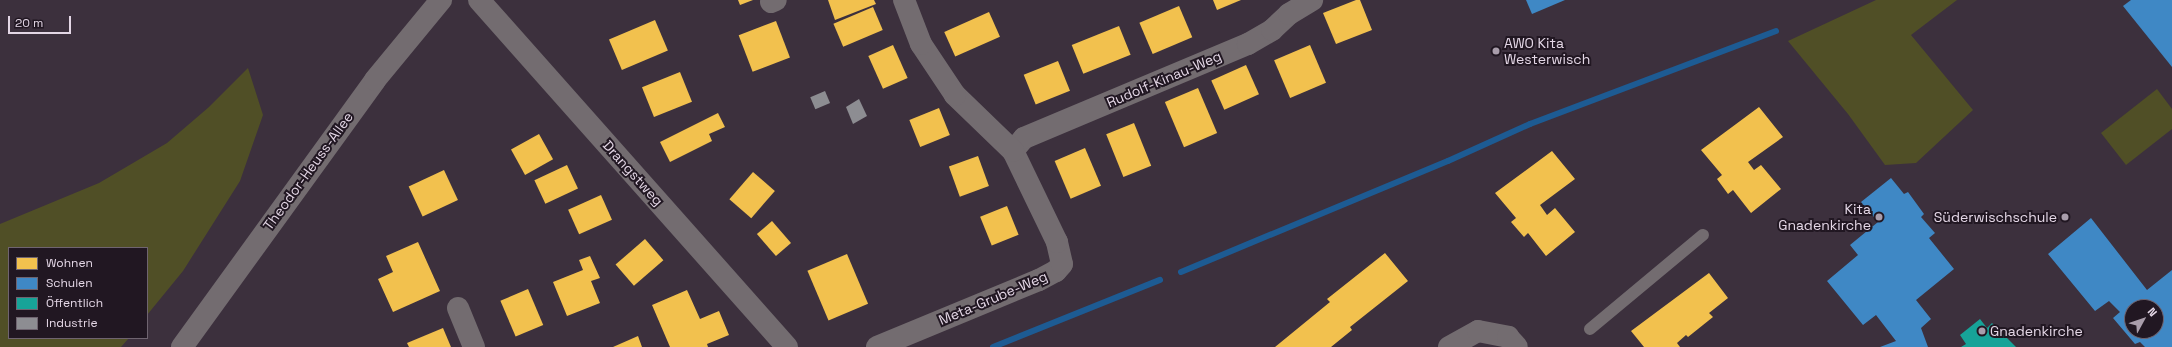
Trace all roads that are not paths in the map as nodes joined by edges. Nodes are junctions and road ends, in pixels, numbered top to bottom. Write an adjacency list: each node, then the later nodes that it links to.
1 (441, 0): 11 (street, Theodor-Heuss-Allee)
2 (479, 0): 10 (street, Drangstweg)
3 (904, 0): 6 (street, Meta-Grube-Weg)
4 (1312, 0): 5 (street, Rudolf-Kinau-Weg)
5 (1286, 7): 6 (street, Rudolf-Kinau-Weg)
6 (1013, 151): 13 (street, Meta-Grube-Weg)
7 (1703, 236): 9 (lane)
8 (458, 308): 12 (street)
9 (1590, 329)
10 (779, 345)
11 (182, 347)
12 (474, 347)
13 (877, 347)
14 (1449, 347): 15 (street)
15 (1517, 347)

